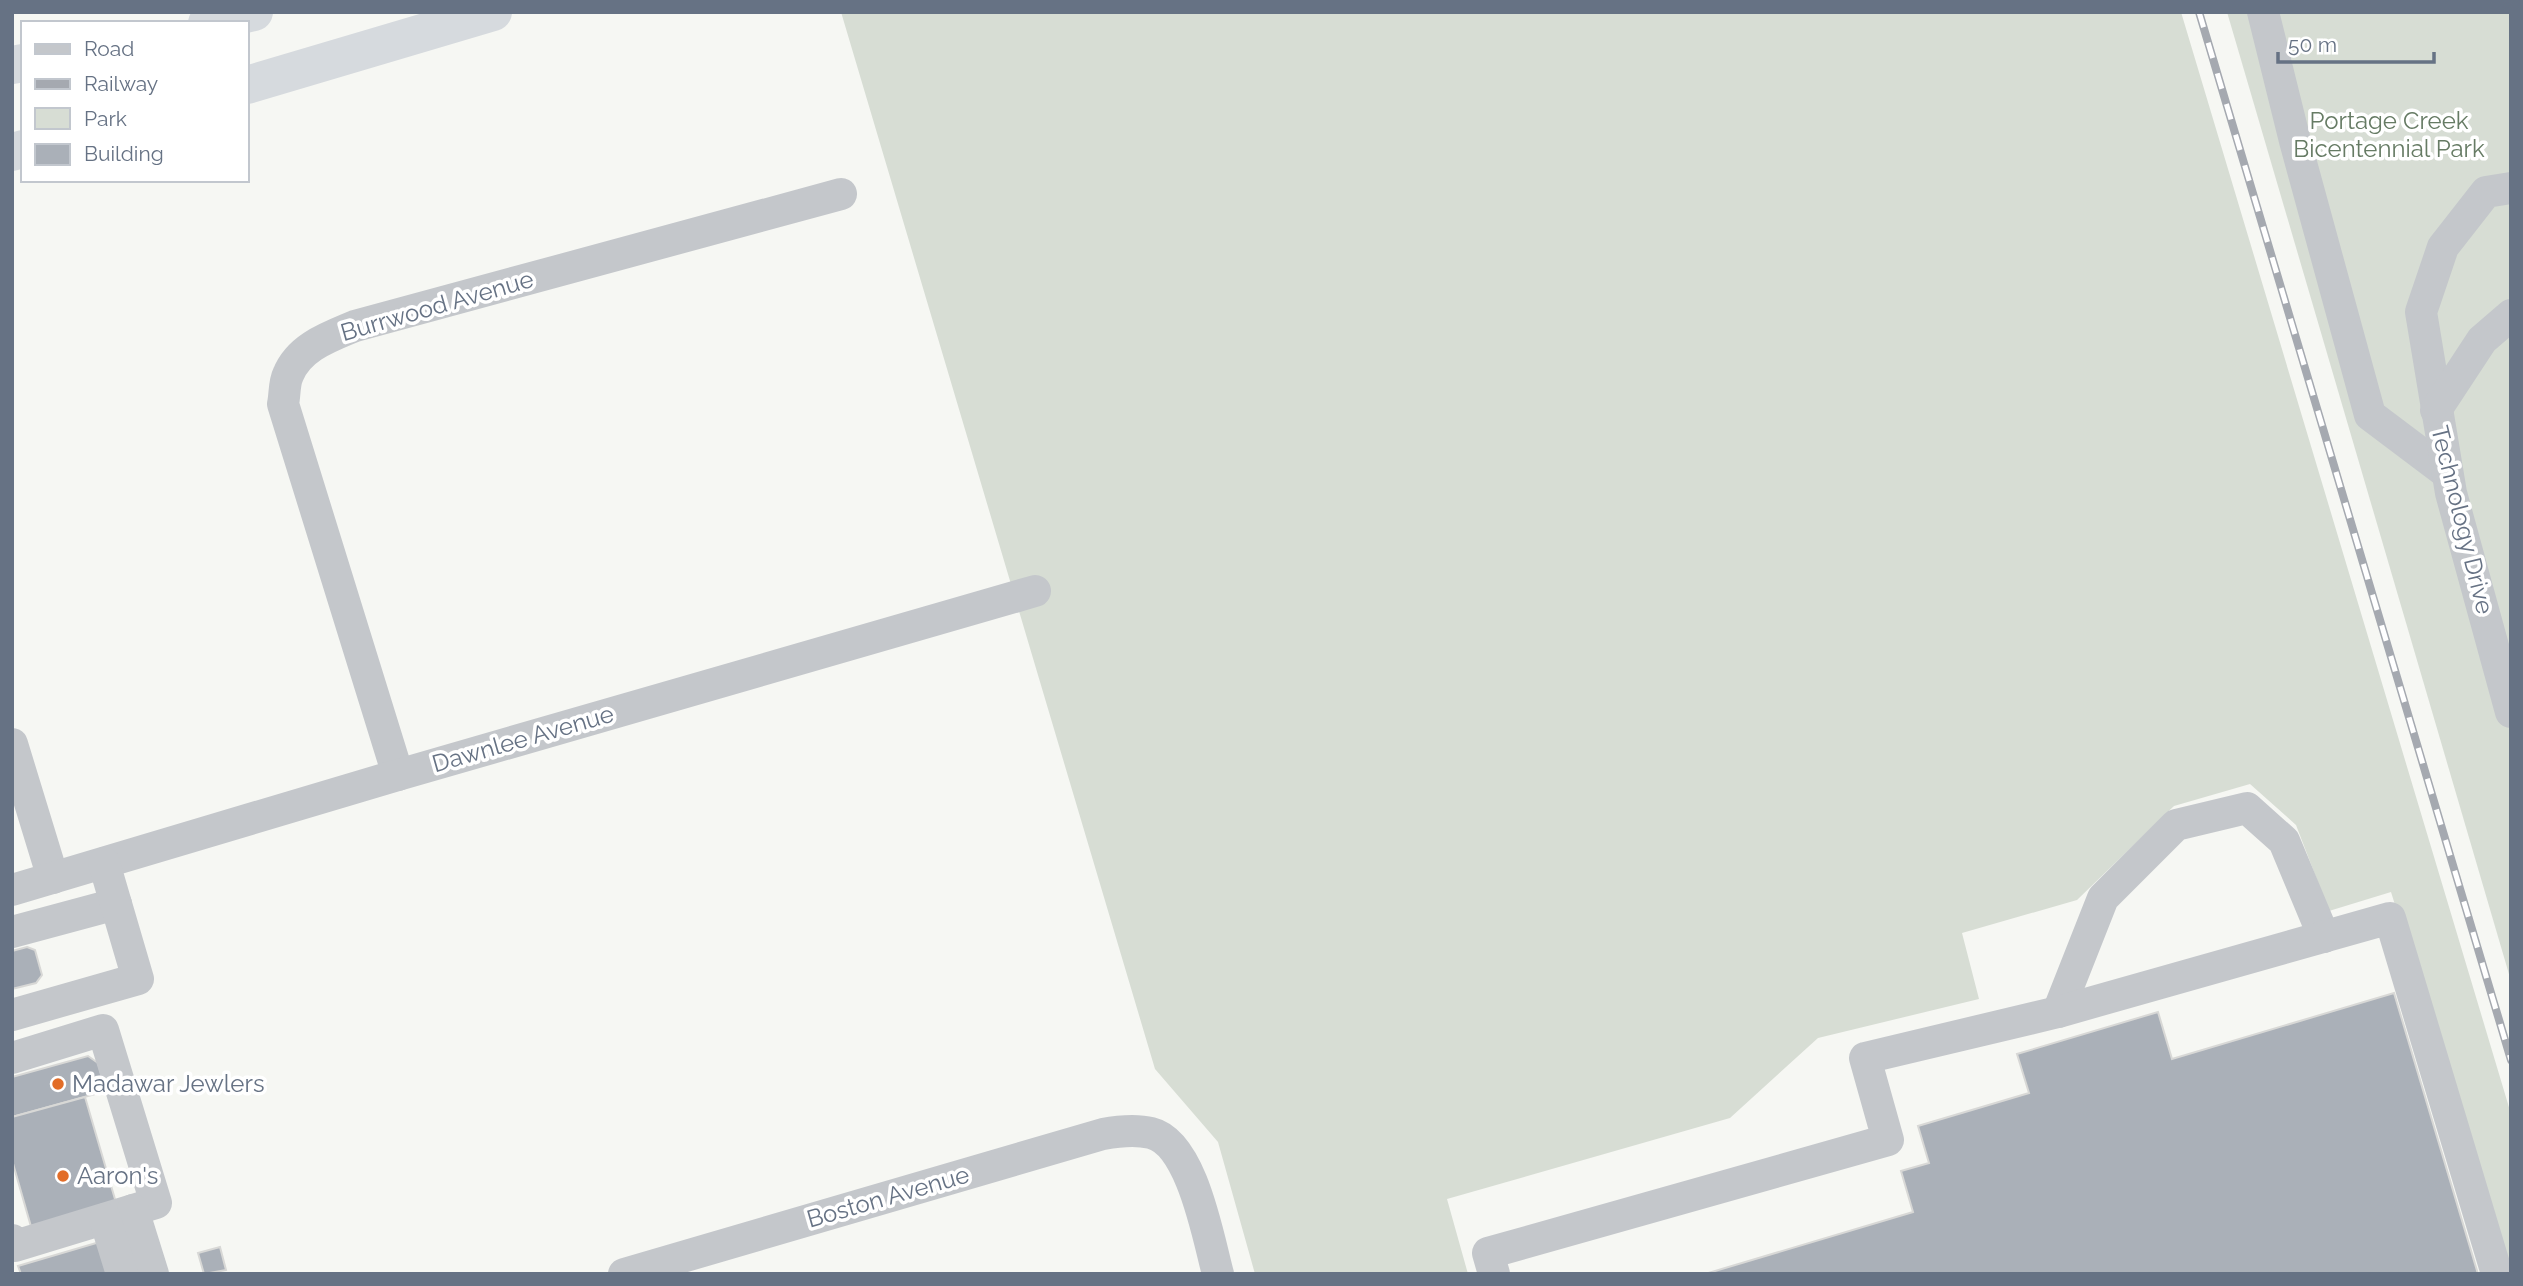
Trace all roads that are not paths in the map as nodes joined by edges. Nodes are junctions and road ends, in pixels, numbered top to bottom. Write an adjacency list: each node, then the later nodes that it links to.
1 (254, 12): 4 (highway)
2 (493, 12): 5 (highway)
3 (2263, 12): 10 (street)
4 (216, 21)
5 (248, 85)
6 (2511, 188): 9 (street, Technology Drive)
7 (841, 194): 14 (street, Burrwood Avenue)
8 (2511, 315): 9 (street, Technology Drive)
9 (2435, 410): 10 (street, Technology Drive)
10 (2447, 473): 12 (street, Technology Drive)
11 (1035, 591): 14 (street, Dawnlee Avenue)
12 (2511, 712)
13 (12, 744): 15 (street)
14 (398, 775): 16 (street, Dawnlee Avenue)
15 (20, 799): 17 (street)
16 (104, 863): 17 (street, Dawnlee Avenue); 19 (street)
17 (53, 878): 18 (street, Dawnlee Avenue)
18 (12, 890)
19 (116, 904): 20 (street); 23 (street)
20 (12, 932)
21 (2324, 937): 22 (street); 22 (street); 32 (street)
22 (2058, 1012): 31 (street)
23 (12, 1015)
24 (12, 1058): 25 (street)
25 (119, 1215): 26 (street); 27 (street); 28 (street)
26 (13, 1245)
27 (122, 1274)
28 (153, 1274)
29 (624, 1274): 30 (street, Boston Avenue)
30 (1218, 1274)
31 (1494, 1274)
32 (2497, 1274)

